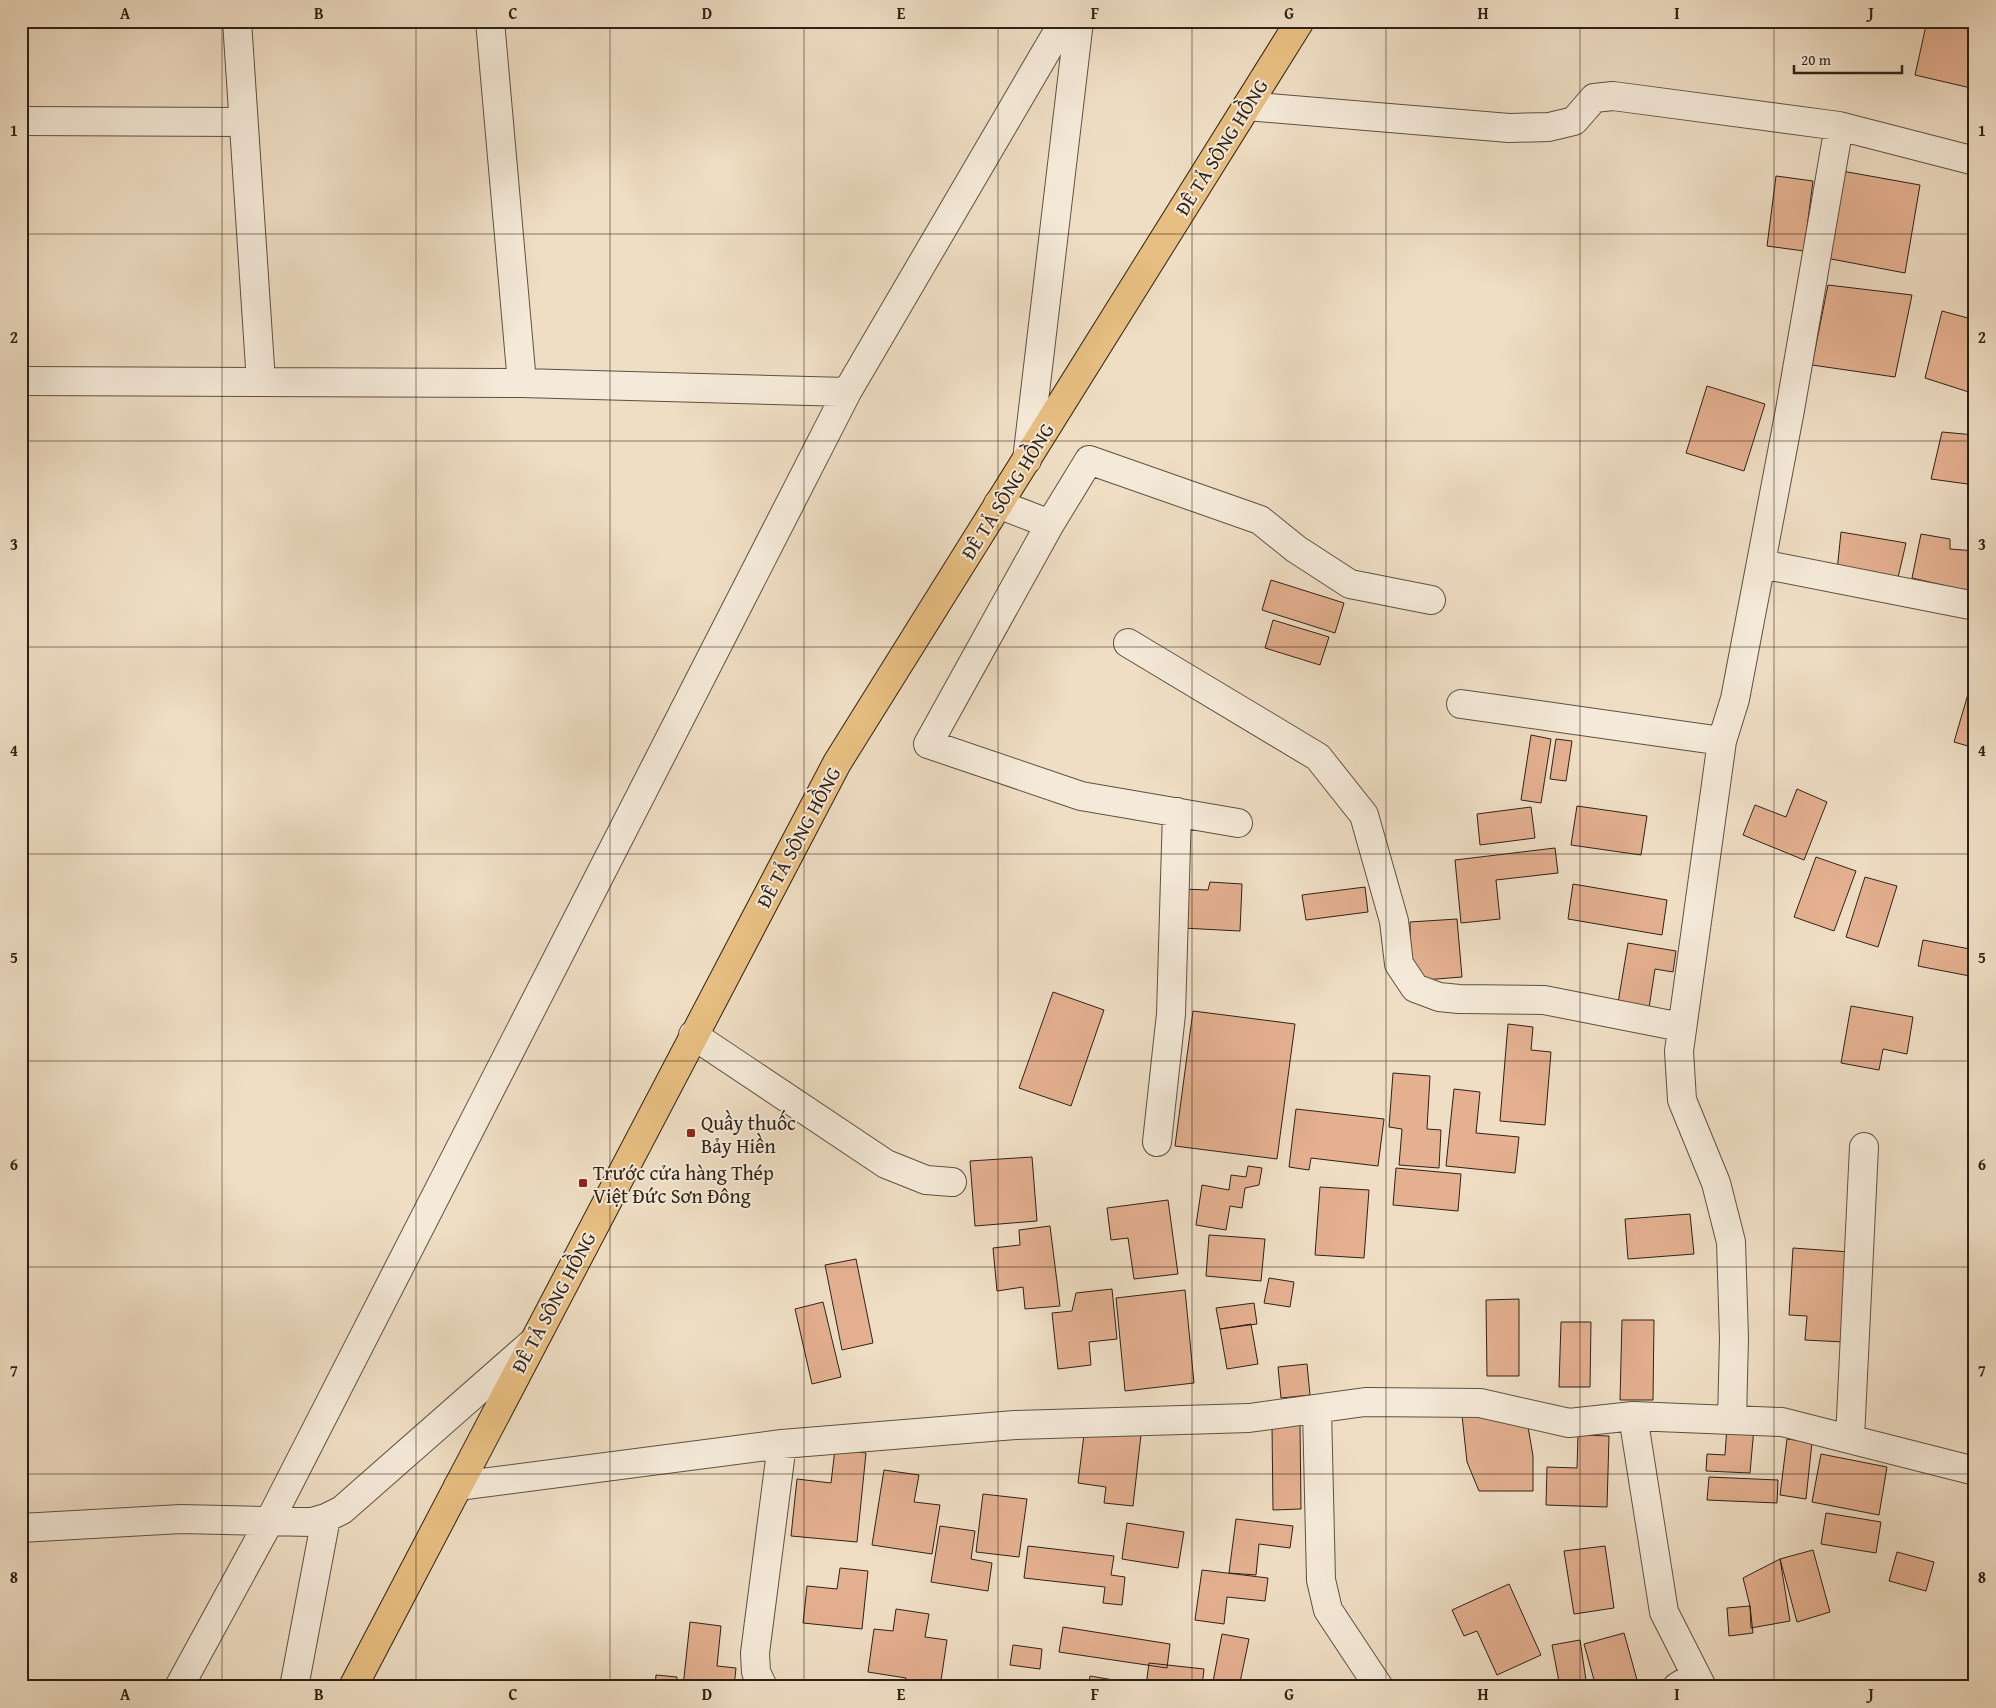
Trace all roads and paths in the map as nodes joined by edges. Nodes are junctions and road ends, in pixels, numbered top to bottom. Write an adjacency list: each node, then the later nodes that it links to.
1 (237, 21): 8 (street)
2 (490, 21): 13 (street)
3 (1064, 21): 14 (street)
4 (1079, 21): 15 (street)
5 (1300, 21): 6 (main road, ĐÊ TẢ SÔNG HỒNG)
6 (1247, 106): 9 (street); 15 (main road, ĐÊ TẢ SÔNG HỒNG)
7 (21, 121): 8 (street)
8 (243, 122): 12 (street)
9 (1839, 126): 10 (street); 18 (street)
10 (1975, 161)
11 (21, 381): 12 (street)
12 (261, 382): 13 (street)
13 (522, 383): 14 (street)
14 (847, 392): 40 (street)
15 (1027, 460): 16 (main road, ĐÊ TẢ SÔNG HỒNG)
16 (998, 504): 17 (street); 27 (main road, ĐÊ TẢ SÔNG HỒNG)
17 (1050, 524): 19 (street); 24 (street)
18 (1761, 564): 20 (street); 23 (street)
19 (1431, 600)
20 (1975, 606)
21 (1128, 643): 26 (street)
22 (1461, 704): 23 (street)
23 (1722, 741): 26 (street)
24 (1177, 812): 25 (street); 28 (street)
25 (1238, 823)
26 (1681, 1027): 34 (street)
27 (694, 1035): 30 (street); 31 (main road, ĐÊ TẢ SÔNG HỒNG)
28 (1157, 1142)
29 (1864, 1147): 35 (street)
30 (952, 1182)
31 (532, 1343): 38 (main road, ĐÊ TẢ SÔNG HỒNG); 39 (street)
32 (1317, 1409): 33 (street); 36 (street); 47 (street)
33 (1633, 1416): 34 (street); 42 (street)
34 (1732, 1420): 35 (street)
35 (1850, 1438): 37 (street)
36 (782, 1444): 38 (street); 46 (street)
37 (1975, 1471)
38 (458, 1486): 45 (main road, ĐÊ TẢ SÔNG HỒNG)
39 (326, 1518): 40 (street); 44 (street)
40 (270, 1520): 41 (street); 43 (street)
41 (21, 1528)
42 (1692, 1683)
43 (179, 1687)
44 (294, 1687)
45 (353, 1687)
46 (763, 1687)
47 (1379, 1687)

